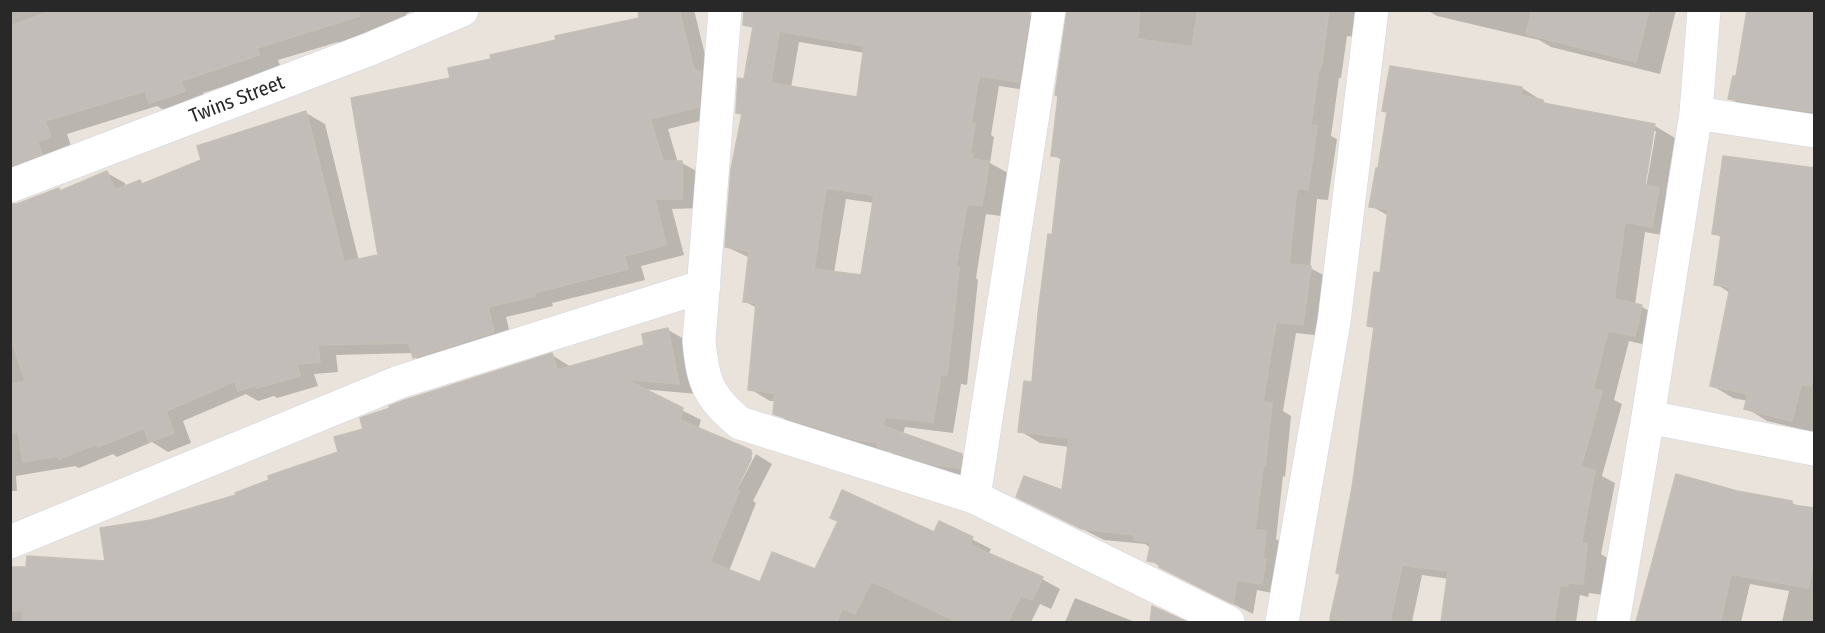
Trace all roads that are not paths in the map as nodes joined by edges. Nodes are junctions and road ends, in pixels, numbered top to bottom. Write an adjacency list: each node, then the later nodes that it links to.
1 (462, 10): 8 (street, Twins Street)
2 (724, 10): 9 (street)
3 (1049, 10): 12 (street)
4 (1372, 10): 15 (street)
5 (1704, 10): 6 (street)
6 (1696, 113): 7 (street); 10 (street)
7 (1815, 131)
8 (10, 186)
9 (704, 286): 12 (street); 13 (street)
10 (1648, 417): 11 (street); 16 (street)
11 (1815, 449)
12 (974, 497): 14 (street)
13 (10, 542)
14 (1228, 622)
15 (1282, 622)
16 (1613, 622)

